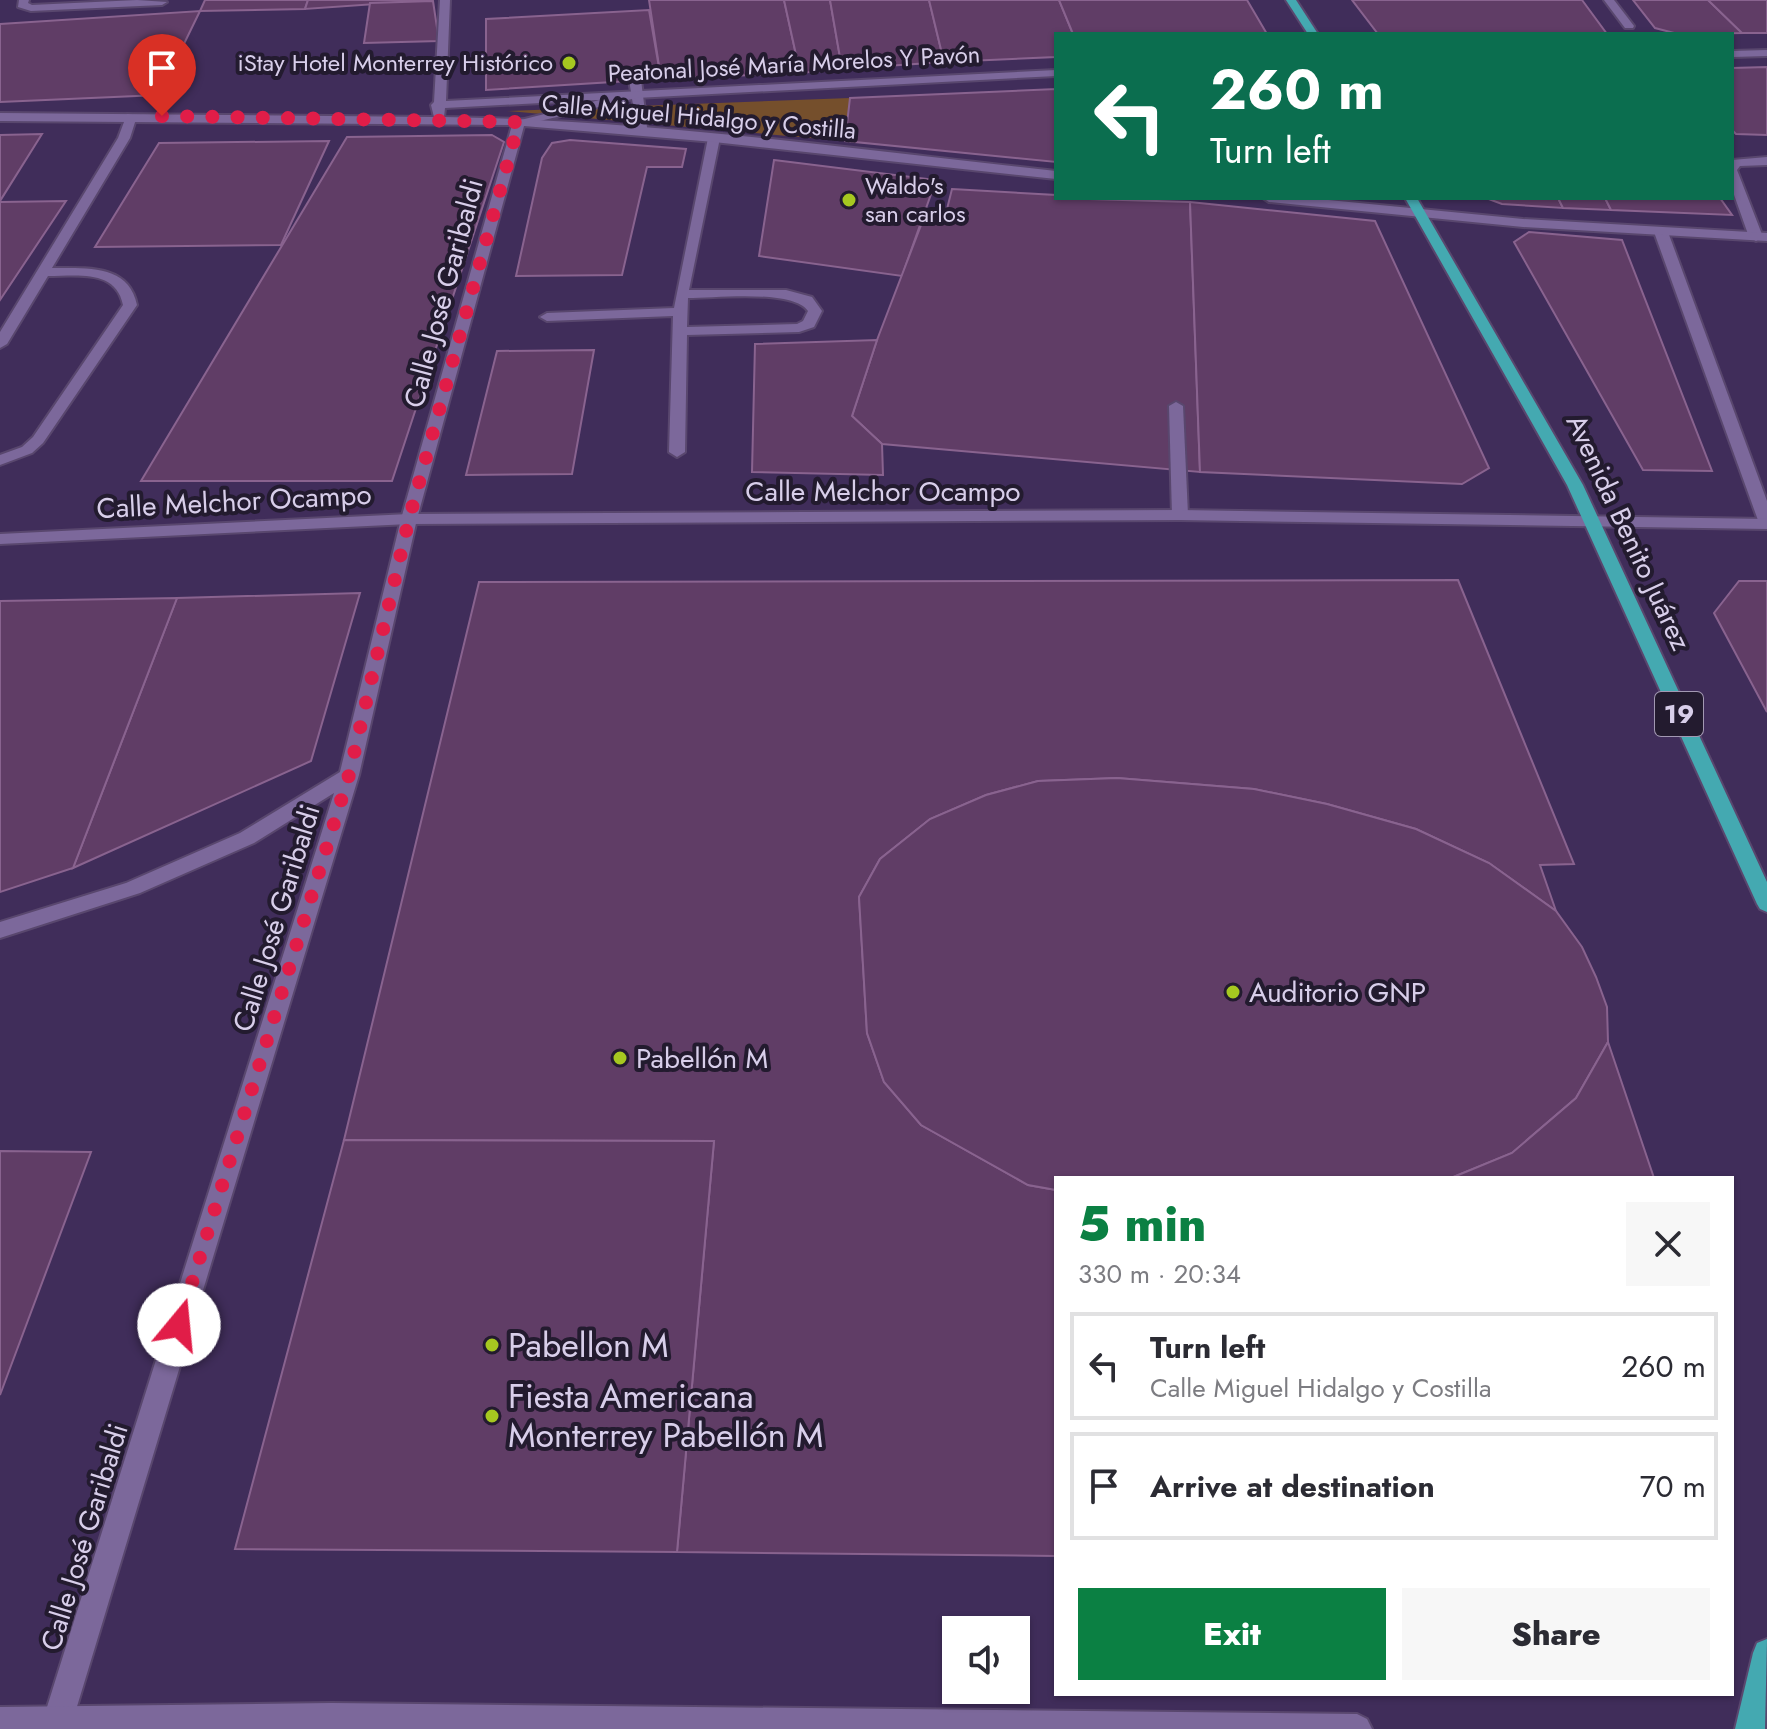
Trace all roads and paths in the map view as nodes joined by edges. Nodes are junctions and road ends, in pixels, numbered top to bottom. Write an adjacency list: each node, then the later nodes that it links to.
1 (24, 0): 5 (street)
2 (445, 0): 13 (street)
3 (1291, 0): 7 (main road)
4 (1609, 0): 6 (street)
5 (162, 2)
6 (1629, 26)
7 (1312, 32)
8 (1767, 53): 9 (street)
9 (1734, 54)
10 (1054, 73): 12 (street, Peatonal José María Morelos Y Pavón)
11 (635, 80): 12 (street)
12 (638, 94): 13 (street, Peatonal José María Morelos Y Pavón); 17 (street); 18 (street)
13 (437, 105): 16 (street)
14 (131, 116): 15 (street, Calle Miguel Hidalgo y Costilla); 16 (street, Calle Miguel Hidalgo y Costilla); 29 (street)
15 (0, 117)
16 (439, 119): 17 (street, Calle Miguel Hidalgo y Costilla)
17 (519, 122): 18 (street, Calle Miguel Hidalgo y Costilla); 39 (street, Calle José Garibaldi)
18 (644, 132): 19 (street, Calle Miguel Hidalgo y Costilla)
19 (714, 138): 22 (street, Calle Miguel Hidalgo y Costilla); 30 (street)
20 (1767, 161): 21 (street)
21 (1734, 167)
22 (1054, 175)
23 (1734, 176): 28 (street)
24 (1288, 200): 26 (street)
25 (1412, 200): 26 (main road, Avenida Benito Juárez / 19)
26 (1421, 214): 27 (street); 40 (main road, Avenida Benito Juárez / 19)
27 (1661, 232): 28 (street); 41 (street)
28 (1761, 237)
29 (44, 272): 34 (street); 37 (street)
30 (681, 294): 31 (street); 33 (street)
31 (680, 312): 32 (street); 33 (street)
32 (547, 317)
33 (680, 331): 36 (street)
34 (0, 344)
35 (1176, 406): 38 (street)
36 (677, 452)
37 (0, 460)
38 (1180, 515): 39 (street, Calle Melchor Ocampo); 40 (street, Calle Melchor Ocampo)
39 (409, 519): 42 (street, Calle Melchor Ocampo); 43 (street, Calle José Garibaldi)
40 (1592, 524): 41 (street, Calle Melchor Ocampo); 44 (main road, Avenida Benito Juárez / 19)
41 (1767, 524)
42 (0, 539)
43 (349, 775): 45 (street); 48 (street, Calle José Garibaldi)
44 (1767, 904)
45 (0, 930)
46 (1767, 1653): 50 (main road)
47 (0, 1722): 48 (street)
48 (57, 1723): 49 (street)
49 (1357, 1729)
50 (1750, 1729)

